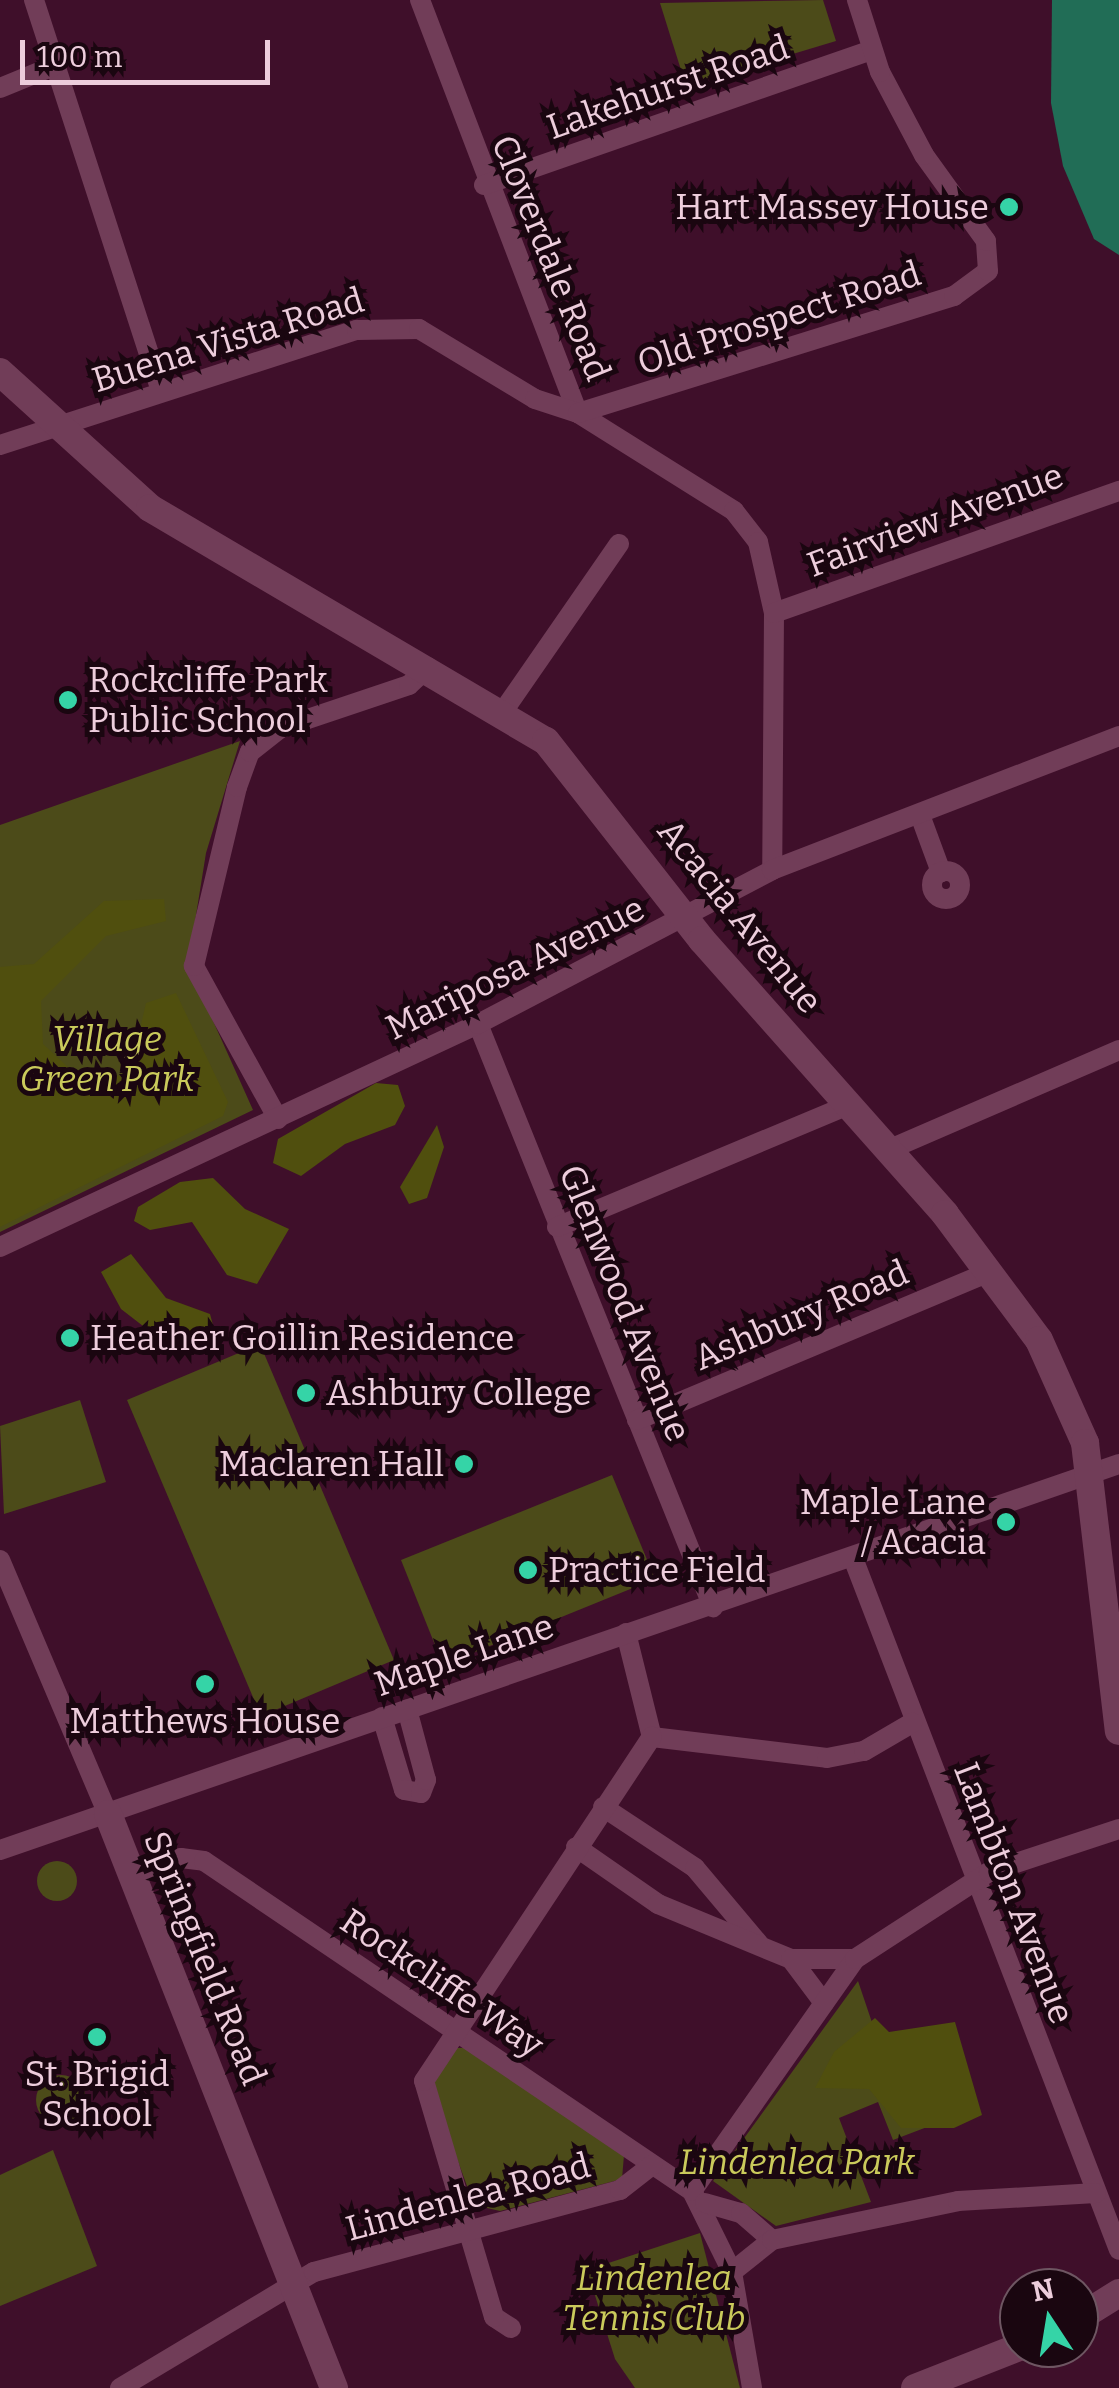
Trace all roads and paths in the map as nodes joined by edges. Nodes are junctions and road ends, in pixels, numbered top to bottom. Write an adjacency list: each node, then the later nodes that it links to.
1 (34, 0): 5 (street)
2 (420, 0): 7 (street, Cloverdale Road)
3 (857, 0): 4 (street)
4 (872, 50): 7 (street, Lakehurst Road); 10 (street, Old Prospect Road)
5 (54, 66): 6 (street); 9 (street)
6 (0, 88)
7 (484, 185): 10 (street, Cloverdale Road)
8 (0, 372): 11 (street, Acacia Avenue)
9 (161, 392): 10 (street, Buena Vista Road); 11 (street, Buena Vista Road)
10 (578, 413): 15 (street, Cloverdale Road)
11 (55, 428): 12 (street, Buena Vista Road); 16 (street, Acacia Avenue)
12 (0, 446)
13 (1119, 491): 15 (street, Fairview Avenue)
14 (620, 544): 17 (street)
15 (774, 613): 20 (street, Cloverdale Road)
16 (428, 667): 17 (street, Acacia Avenue); 26 (street)
17 (504, 710): 22 (street, Acacia Avenue)
18 (1119, 736): 19 (street, Mariposa Avenue)
19 (920, 815): 20 (street, Mariposa Avenue); 21 (street)
20 (772, 870): 22 (street, Mariposa Avenue)
21 (941, 872)
22 (686, 920): 23 (street, Mariposa Avenue); 25 (street, Acacia Avenue)
23 (478, 1024): 26 (street, Mariposa Avenue); 28 (street, Glenwood Avenue)
24 (1119, 1050): 27 (street)
25 (850, 1104): 27 (street, Acacia Avenue); 28 (street)
26 (278, 1119): 29 (street, Mariposa Avenue)
27 (888, 1150): 30 (street, Acacia Avenue)
28 (557, 1227): 31 (street, Glenwood Avenue)
29 (0, 1247)
30 (992, 1271): 31 (street, Ashbury Road); 32 (street, Acacia Avenue)
31 (637, 1420): 35 (street, Glenwood Avenue)
32 (1107, 1472): 33 (street, Maple Lane); 40 (street, Acacia Avenue)
33 (853, 1558): 35 (street, Maple Lane); 39 (street, Lambton Avenue)
34 (0, 1560): 43 (street, Springfield Road)
35 (713, 1607): 36 (street, Maple Lane)
36 (626, 1633): 37 (street, Maple Lane); 41 (street)
37 (406, 1709): 38 (street, Maple Lane); 38 (street)
38 (382, 1717): 43 (street, Maple Lane)
39 (912, 1723): 41 (street); 48 (street, Lambton Avenue)
40 (1119, 1731)
41 (652, 1738): 42 (street)
42 (603, 1807): 45 (street); 49 (street)
43 (108, 1814): 46 (street, Maple Lane); 47 (street, Springfield Road)
44 (1119, 1829): 48 (street)
45 (576, 1846): 49 (street); 53 (street)
46 (0, 1850)
47 (132, 1876): 53 (street, Rockcliffe Way); 61 (street, Springfield Road)
48 (974, 1881): 51 (street); 55 (street, Lambton Avenue)
49 (759, 1944): 50 (street)
50 (791, 1959): 51 (street); 52 (street)
51 (855, 1960): 52 (street)
52 (824, 2002): 56 (street)
53 (451, 2028): 54 (street, Rockcliffe Way); 57 (street)
54 (652, 2166): 56 (street, Rockcliffe Way); 57 (street, Lindenlea Road)
55 (1096, 2193): 58 (street); 59 (street, Lambton Avenue)
56 (698, 2197): 58 (street, Rockcliffe Way); 60 (street)
57 (472, 2228): 61 (street, Lindenlea Road); 62 (street)
58 (772, 2240): 60 (street)
59 (1119, 2250)
60 (732, 2272): 66 (street)
61 (296, 2284): 64 (street, Lindenlea Road); 65 (street, Springfield Road)
62 (511, 2328)
63 (999, 2355): 67 (street)
64 (120, 2388)
65 (334, 2388)
66 (752, 2388)
67 (914, 2388)

